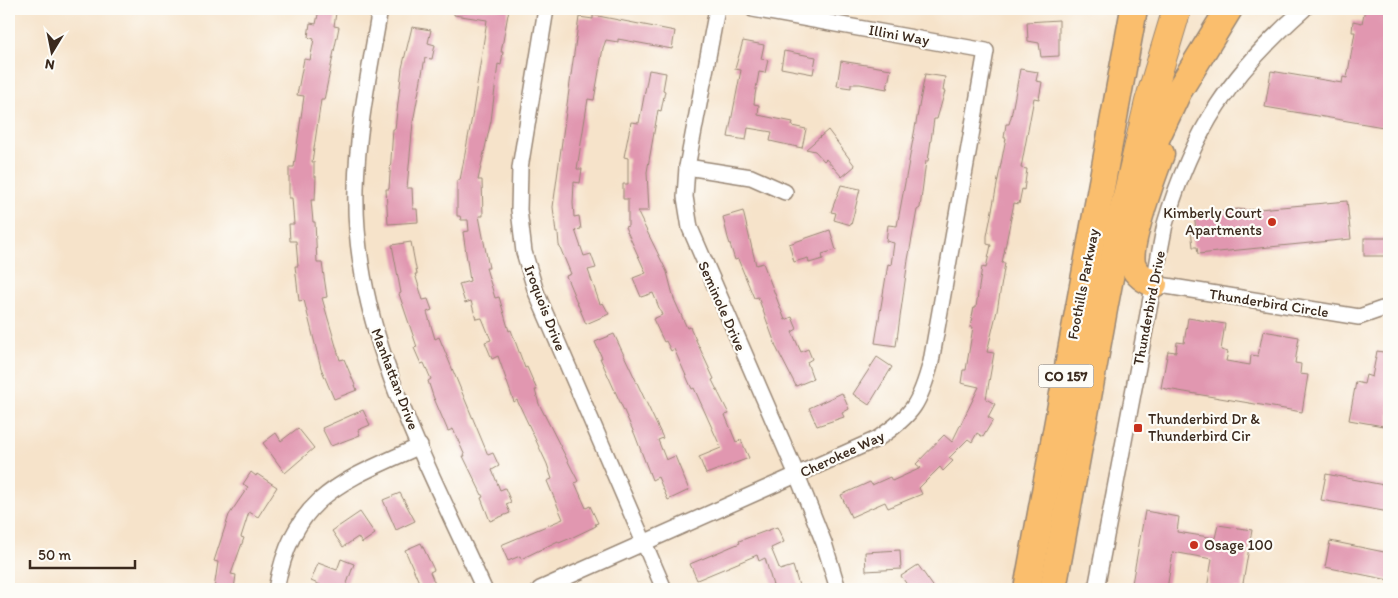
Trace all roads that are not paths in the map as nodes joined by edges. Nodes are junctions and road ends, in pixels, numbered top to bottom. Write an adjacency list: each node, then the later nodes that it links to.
1 (380, 9): 18 (street, Manhattan Drive)
2 (546, 9): 20 (street, Iroquois Drive)
3 (717, 9): 13 (street, Seminole Drive)
4 (754, 9): 12 (street, Illini Way)
5 (1125, 9): 11 (highway)
6 (1134, 9): 11 (highway, Foothills Parkway / CO 157)
7 (1177, 9): 15 (highway, CO 157)
8 (1229, 9): 10 (highway)
9 (1304, 9): 16 (street, Thunderbird Drive)
10 (1213, 37): 15 (highway, Foothills Parkway); 16 (highway)
11 (1128, 42): 26 (highway, Foothills Parkway / CO 157)
12 (986, 51): 19 (street, Cherokee Way)
13 (687, 167): 14 (street); 19 (street, Seminole Drive)
14 (785, 192)
15 (1119, 231): 27 (highway, Foothills Parkway / CO 157)
16 (1154, 284): 17 (street, Thunderbird Circle); 28 (street, Thunderbird Drive)
17 (1382, 309)
18 (420, 446): 21 (street); 22 (street, Manhattan Drive)
19 (797, 475): 20 (street, Cherokee Way); 25 (street, Seminole Drive)
20 (644, 542): 23 (street, Cherokee Way); 24 (street, Iroquois Drive)
21 (276, 589)
22 (484, 589)
23 (540, 589)
24 (664, 589)
25 (838, 589)
26 (1027, 589)
27 (1053, 589)
28 (1096, 589)

